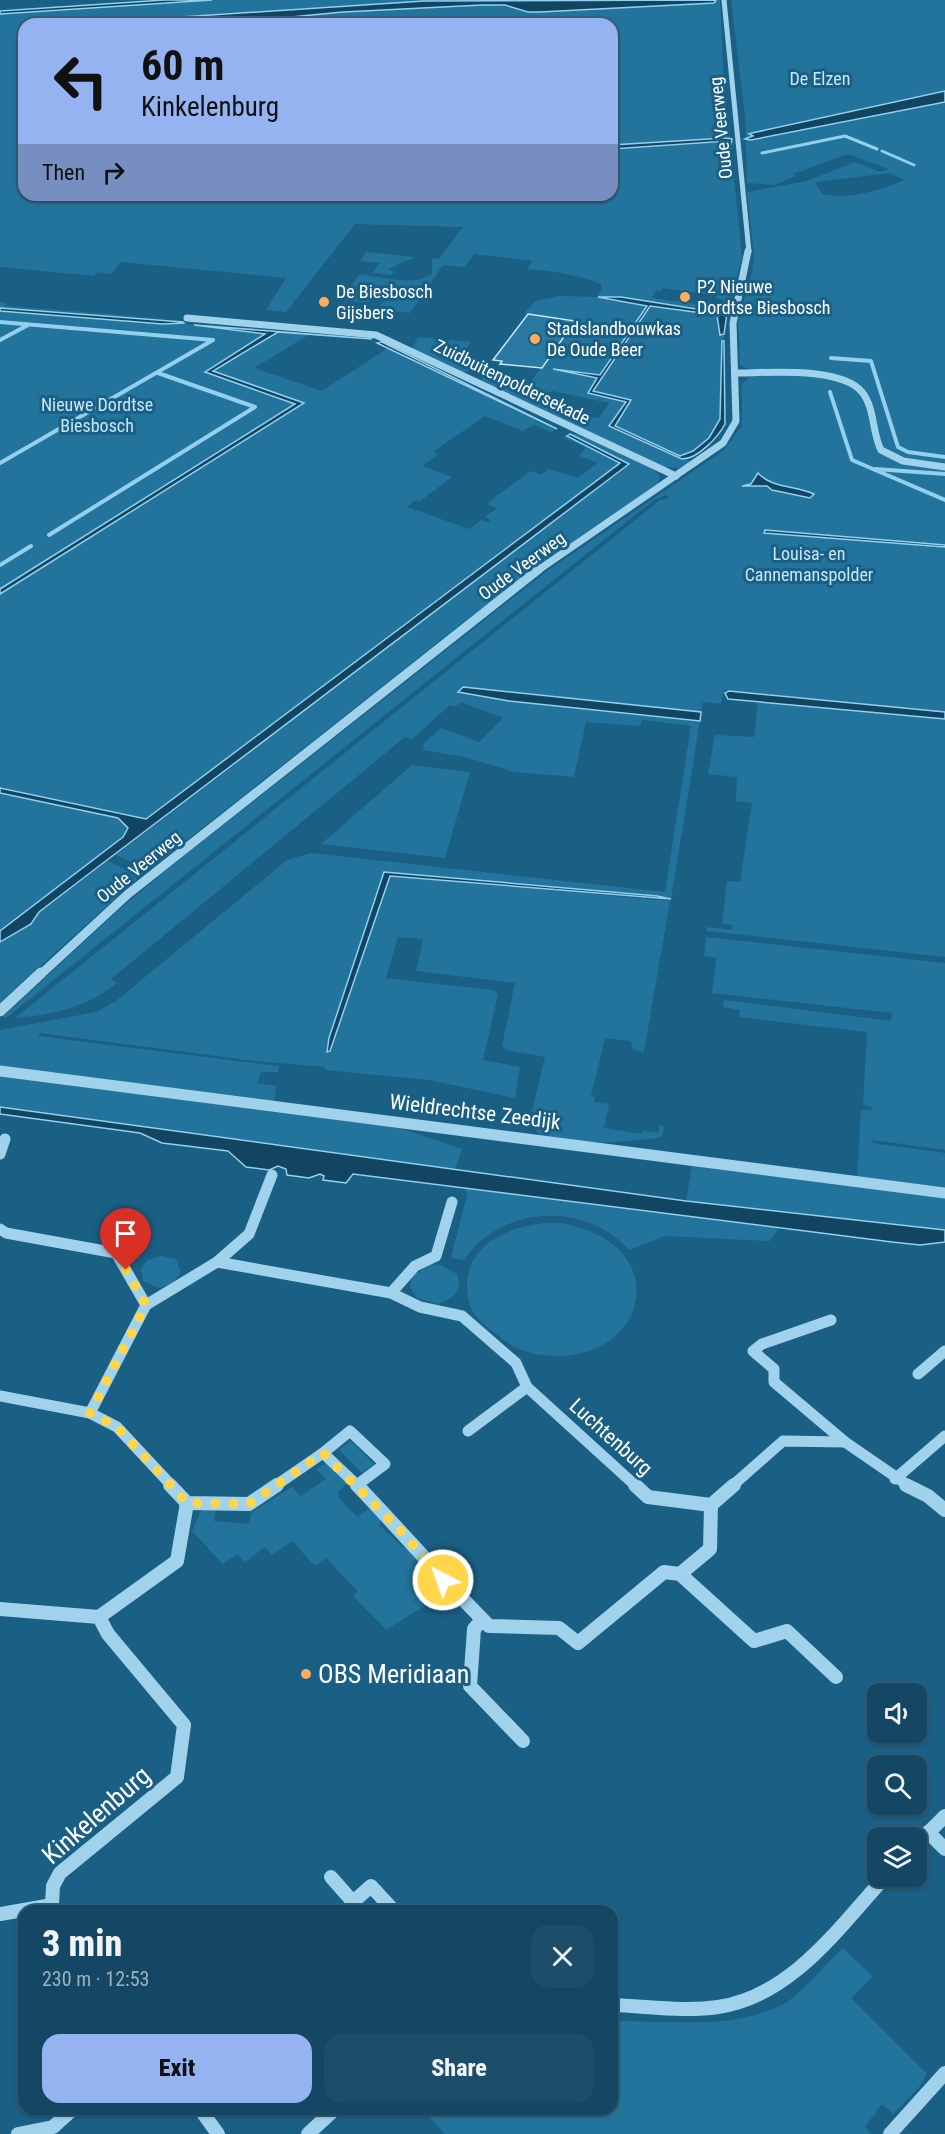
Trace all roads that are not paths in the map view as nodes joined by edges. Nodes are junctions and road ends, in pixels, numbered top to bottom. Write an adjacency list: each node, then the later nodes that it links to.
1 (724, 0): 3 (street, Oude Veerweg)
2 (187, 318): 5 (street, Zuidbuitenpoldersekade)
3 (735, 373): 4 (street); 5 (street, Oude Veerweg)
4 (945, 467)
5 (676, 477): 6 (street, Oude Veerweg)
6 (0, 1011)
7 (0, 1071): 11 (street, Wieldrechtse Zeedijk)
8 (5, 1139): 9 (street)
9 (0, 1154)
10 (272, 1176): 14 (street)
11 (945, 1193)
12 (452, 1202): 15 (street)
13 (0, 1229): 16 (street)
14 (217, 1262): 15 (street, Luchtenburg); 16 (street)
15 (391, 1293): 20 (street, Luchtenburg)
16 (146, 1305): 22 (street)
17 (831, 1320): 25 (street)
18 (945, 1351): 19 (street)
19 (918, 1374)
20 (527, 1387): 23 (street); 30 (street, Luchtenburg)
21 (0, 1396): 22 (street)
22 (90, 1413): 29 (street)
23 (468, 1431)
24 (945, 1436): 27 (street)
25 (845, 1442): 27 (street); 30 (street)
26 (323, 1453): 28 (street); 28 (street); 29 (street)
27 (895, 1479): 31 (street)
28 (357, 1485): 35 (street)
29 (187, 1503): 34 (street)
30 (711, 1505): 32 (street)
31 (945, 1510)
32 (680, 1574): 35 (street); 36 (street)
33 (0, 1609): 34 (street)
34 (99, 1617): 43 (street, Kinkelenburg)
35 (482, 1620): 37 (street)
36 (836, 1677)
37 (523, 1741)
38 (945, 1816): 39 (street)
39 (928, 1832): 40 (street)
40 (945, 1849)
41 (331, 1877): 44 (street)
42 (876, 1887): 47 (street)
43 (54, 1905)
44 (388, 1905)
45 (18, 1912): 46 (street, Kinkelenburg)
46 (0, 1914)
47 (618, 2005)
48 (945, 2073): 55 (street)
49 (66, 2115): 52 (street)
50 (204, 2115): 53 (street)
51 (329, 2115): 54 (street)
52 (18, 2134)
53 (218, 2134)
54 (308, 2134)
55 (890, 2134)

